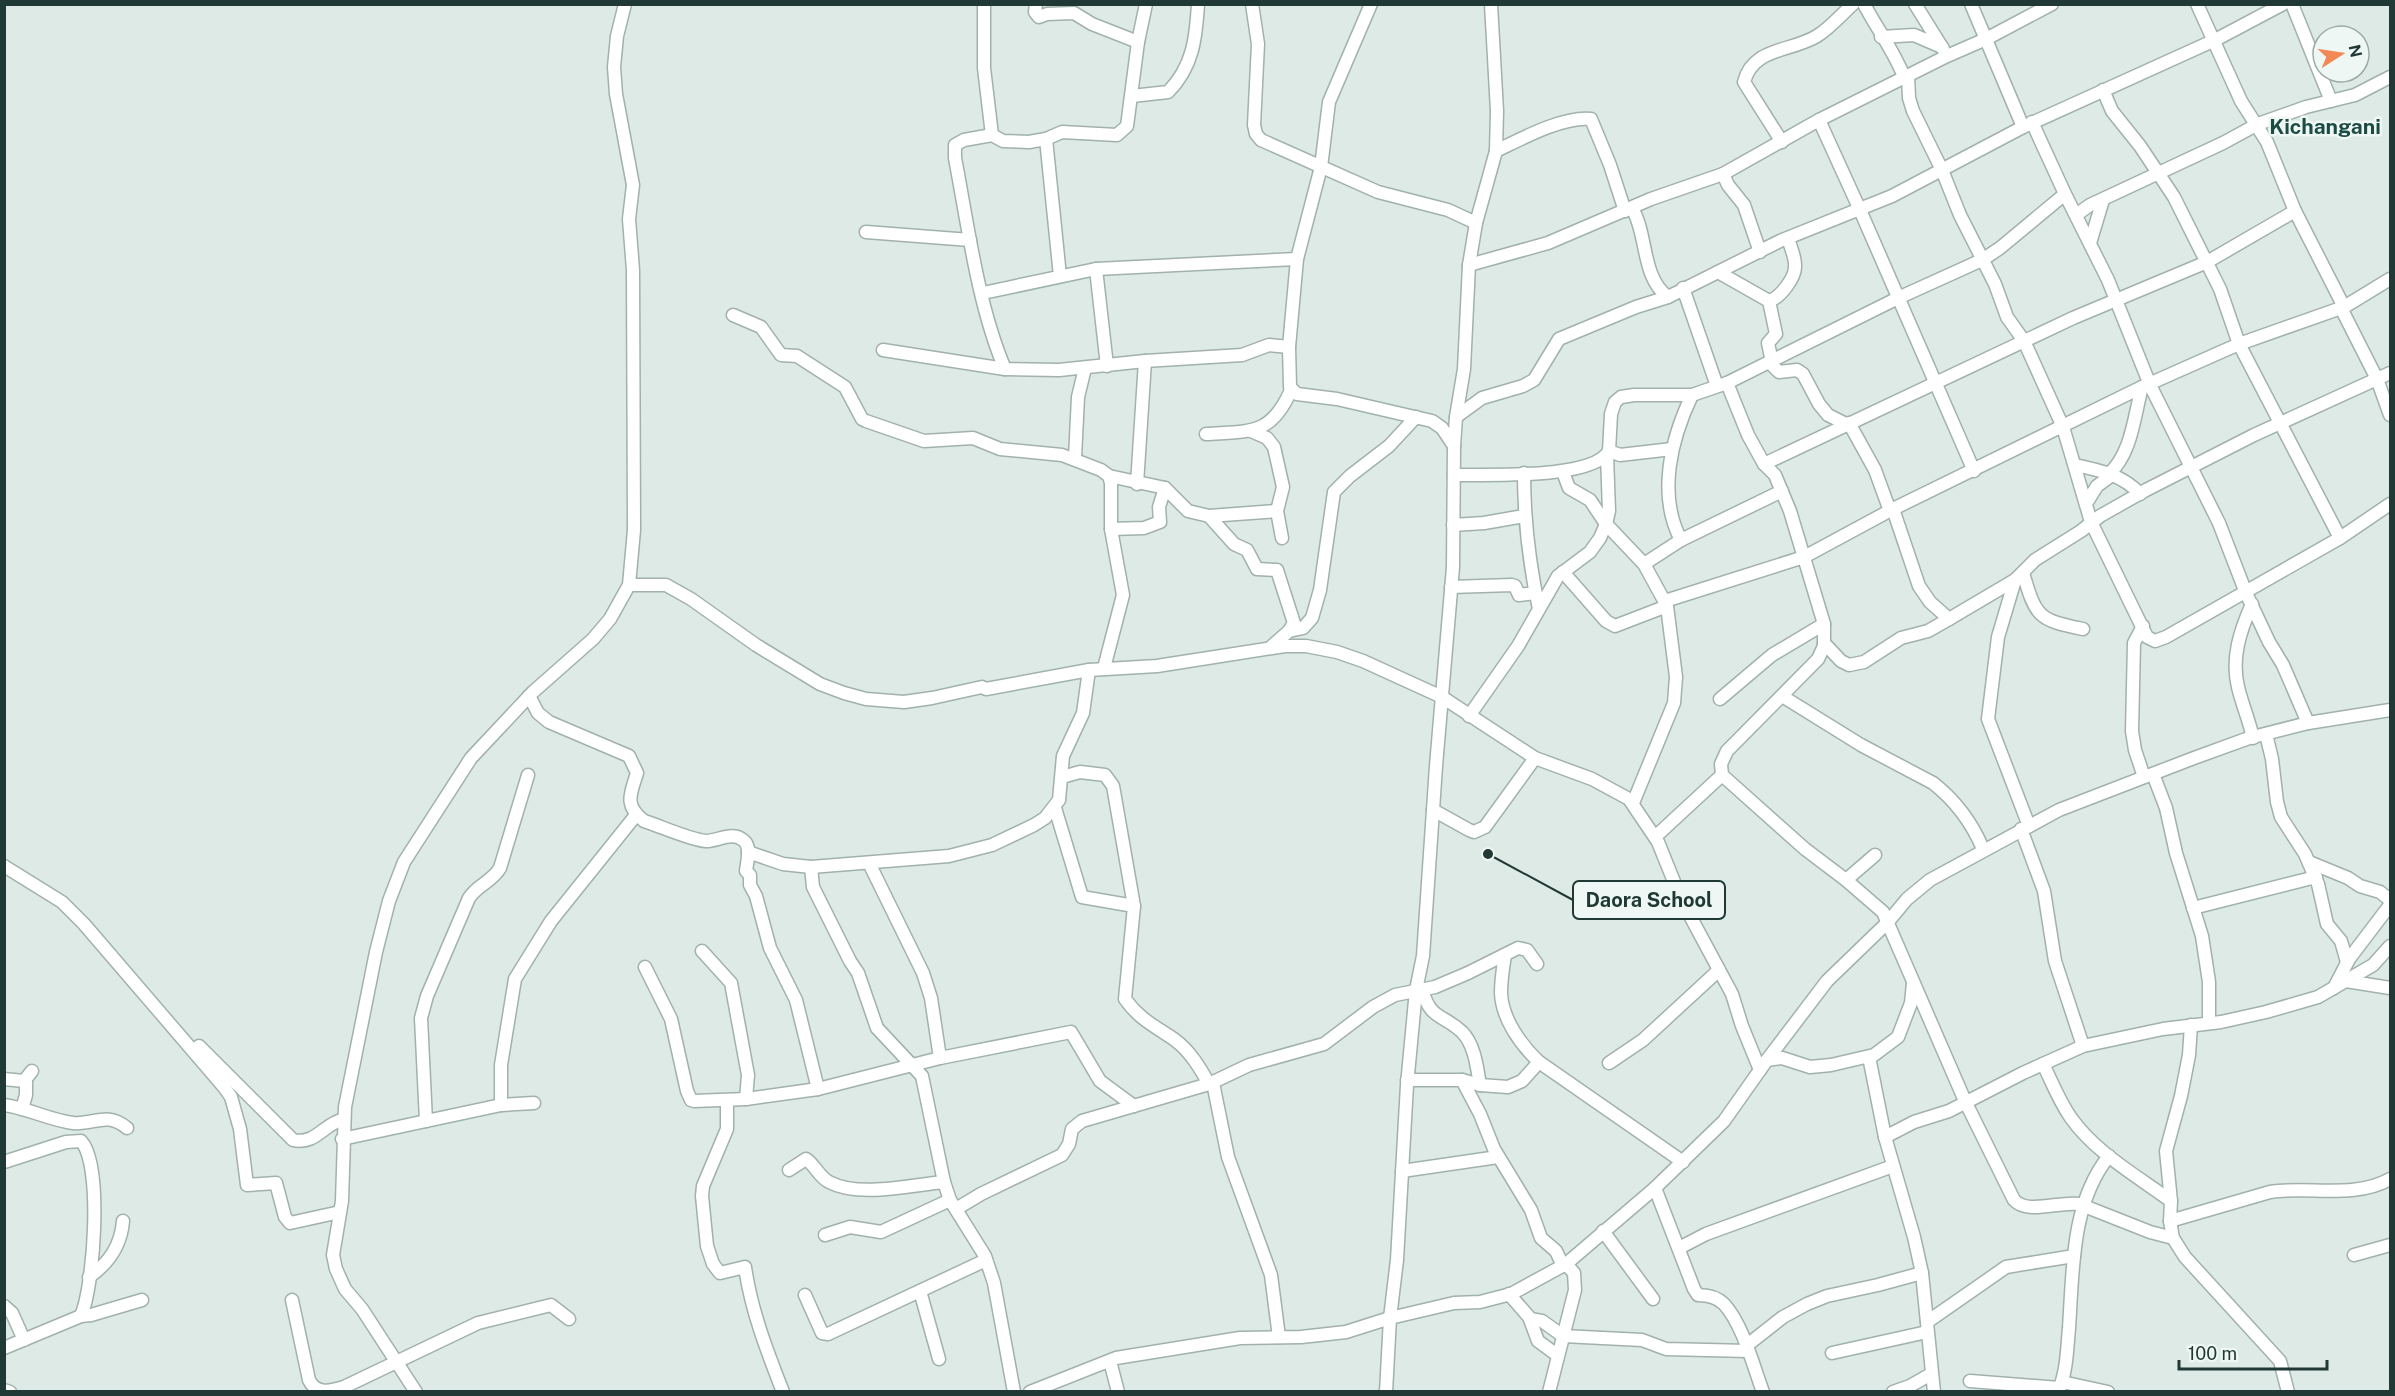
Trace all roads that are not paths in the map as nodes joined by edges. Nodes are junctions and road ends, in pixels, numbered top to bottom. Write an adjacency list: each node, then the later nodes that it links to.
1 (626, 4): 124 (street)
2 (984, 4): 30 (street)
3 (1036, 4): 20 (street)
4 (1146, 4): 20 (street)
5 (1198, 4): 25 (street)
6 (1252, 4): 34 (street)
7 (1371, 4): 34 (street)
8 (1491, 4): 33 (street)
9 (1863, 4): 17 (street)
10 (1915, 4): 21 (street)
11 (1971, 4): 18 (street)
12 (2052, 4): 18 (street)
13 (2197, 4): 19 (street)
14 (2283, 4): 19 (street)
15 (2292, 4): 26 (street)
16 (1849, 6): 32 (street)
17 (1881, 37): 21 (street); 22 (street)
18 (1986, 39): 21 (street); 28 (street)
19 (2215, 40): 24 (street); 29 (street)
20 (1138, 42): 25 (street)
21 (1945, 51): 22 (street)
22 (1906, 76): 27 (street); 35 (street)
23 (2391, 77): 26 (street)
24 (2103, 90): 28 (street); 36 (street)
25 (1132, 96): 31 (street)
26 (2331, 101): 29 (street)
27 (1819, 120): 32 (street); 41 (street)
28 (2028, 124): 35 (street); 38 (street)
29 (2258, 124): 36 (street); 42 (street)
30 (992, 135): 31 (street); 47 (street)
31 (1046, 139): 56 (street)
32 (1782, 142): 37 (street)
33 (1496, 151): 40 (street); 44 (street)
34 (1320, 167): 44 (street); 50 (street)
35 (1942, 170): 41 (street); 51 (street)
36 (2158, 172): 39 (street); 52 (street)
37 (1723, 174): 40 (street); 49 (street)
38 (2065, 194): 43 (street); 51 (street)
39 (2103, 200): 43 (street); 48 (street)
40 (1628, 209): 53 (street); 60 (street)
41 (1860, 210): 46 (street); 61 (street)
42 (2295, 211): 52 (street); 64 (street)
43 (2076, 215): 48 (street)
44 (1476, 223): 53 (street)
45 (866, 232): 47 (street)
46 (1788, 238): 49 (street); 63 (street)
47 (970, 240): 59 (street)
48 (2090, 243): 62 (street)
49 (1760, 252): 55 (street)
50 (1298, 259): 54 (street); 68 (street)
51 (1982, 260): 61 (street); 66 (street)
52 (2207, 262): 62 (street); 67 (street)
53 (1469, 266): 84 (street)
54 (1096, 269): 56 (street); 72 (street)
55 (1718, 272): 58 (street); 63 (street)
56 (1060, 276): 59 (street)
57 (2391, 279): 64 (street)
58 (1683, 288): 60 (street); 78 (street)
59 (983, 293): 74 (street)
60 (1668, 297): 84 (street)
61 (1898, 298): 71 (street); 77 (street)
62 (2116, 299): 66 (street); 79 (street)
63 (1769, 301): 71 (street)
64 (2343, 308): 67 (street); 76 (street)
65 (733, 315): 93 (street)
66 (2024, 341): 77 (street); 87 (street)
67 (2239, 344): 79 (street); 85 (street)
68 (1289, 347): 70 (street); 80 (street)
69 (883, 350): 74 (street)
70 (1144, 361): 72 (street); 103 (street)
71 (1771, 362): 78 (street); 86 (street)
72 (1107, 366): 73 (street)
73 (1085, 368): 74 (street); 93 (street)
74 (1005, 369)
75 (2391, 373): 76 (street)
76 (2377, 379): 82 (street); 85 (street)
77 (1936, 384): 86 (street); 97 (street)
78 (1722, 385): 81 (street); 94 (street)
79 (2146, 386): 87 (street); 96 (street); 101 (street)
80 (1291, 390): 83 (street); 88 (street)
81 (1692, 395): 91 (street); 92 (street)
82 (2391, 415)
83 (1416, 417): 90 (street); 135 (street)
84 (1456, 417): 90 (street)
85 (2281, 422): 96 (street); 118 (street)
86 (1848, 424): 94 (street); 109 (street)
87 (2063, 427): 95 (street); 97 (street)
88 (1251, 431): 89 (street); 110 (street)
89 (1206, 434)
90 (1454, 446): 100 (street)
91 (1672, 449): 92 (street); 119 (street)
92 (1608, 453): 98 (street); 114 (street)
93 (1075, 458): 102 (street)
94 (1764, 464): 105 (street)
95 (2075, 465): 101 (street); 107 (street)
96 (2193, 466): 106 (street); 127 (street)
97 (1974, 471): 109 (street)
98 (1563, 472): 99 (street); 114 (street)
99 (1524, 473): 100 (street); 112 (street)
100 (1454, 475): 115 (street)
101 (2111, 475): 106 (street); 107 (street)
102 (1109, 476): 103 (street); 116 (street)
103 (1137, 484): 104 (street)
104 (1165, 488): 111 (street); 116 (street)
105 (1782, 491): 119 (street); 120 (street)
106 (2140, 494): 113 (street)
107 (2086, 502): 113 (street)
108 (2391, 504): 118 (street)
109 (1891, 510): 120 (street); 131 (street)
110 (1277, 511): 111 (street); 117 (street)
111 (1209, 516): 135 (street)
112 (1524, 516): 115 (street); 126 (street)
113 (2091, 522): 123 (street); 133 (street)
114 (1606, 524): 121 (street); 122 (street)
115 (1454, 525): 125 (street)
116 (1111, 529): 138 (street)
117 (1282, 538)
118 (2340, 538): 127 (street)
119 (1681, 540): 121 (street)
120 (1804, 557): 128 (street); 132 (street)
121 (1644, 564): 128 (street)
122 (1563, 572): 128 (street); 130 (street)
123 (2019, 577): 131 (street); 134 (street); 158 (street)
124 (629, 585): 139 (street); 140 (street)
125 (1452, 587): 126 (street); 142 (street)
126 (1535, 593): 130 (street)
127 (2246, 593): 129 (street); 133 (street)
128 (1666, 604): 154 (street)
129 (2252, 604): 146 (street); 148 (street)
130 (1539, 609): 145 (street)
131 (1949, 619): 136 (street)
132 (1824, 624): 136 (street); 143 (street)
133 (2143, 626): 152 (street)
134 (2082, 629)
135 (1289, 632): 137 (street)
136 (1824, 643): 141 (street)
137 (1271, 647): 138 (street); 142 (street)
138 (1104, 668): 139 (street)
139 (1089, 670): 153 (street)
140 (529, 696): 157 (street); 211 (street)
141 (1782, 696): 151 (street); 160 (street)
142 (1442, 697): 145 (street); 156 (street)
143 (1720, 699)
144 (2391, 710): 146 (street)
145 (1469, 716): 149 (street)
146 (2308, 723): 147 (street)
147 (2266, 734): 148 (street); 164 (street)
148 (2253, 738): 152 (street)
149 (1535, 758): 154 (street); 156 (street)
150 (528, 775): 212 (street)
151 (1722, 776): 159 (street); 169 (street)
152 (2149, 776): 158 (street); 173 (street)
153 (1062, 777): 155 (street); 172 (street)
154 (1633, 803): 159 (street)
155 (1055, 808): 165 (street); 172 (street)
156 (1433, 810): 186 (street)
157 (636, 815): 161 (street); 208 (street)
158 (2025, 827): 160 (street); 189 (street)
159 (1655, 837): 181 (street)
160 (1983, 849): 174 (street)
161 (748, 852): 167 (street); 202 (street)
162 (1875, 855): 169 (street)
163 (4, 860): 211 (street)
164 (2309, 862): 168 (street); 170 (street)
165 (869, 863): 167 (street); 191 (street)
166 (4, 866): 229 (street)
167 (811, 867): 196 (street)
168 (2316, 877): 173 (street); 178 (street)
169 (1846, 880): 174 (street)
170 (2391, 900)
171 (2391, 905): 178 (street)
172 (1134, 906): 200 (street)
173 (2193, 908): 187 (street)
174 (1887, 923): 182 (street); 195 (street)
175 (2391, 946): 183 (street)
176 (702, 951): 203 (street)
177 (1505, 955): 179 (street); 186 (street); 192 (street)
178 (2347, 962): 184 (street)
179 (1537, 964)
180 (645, 967): 204 (street)
181 (1719, 970): 193 (street); 195 (street)
182 (1913, 978): 190 (street); 205 (street)
183 (2346, 981): 184 (street); 185 (street)
184 (2334, 988): 187 (street)
185 (2391, 988)
186 (1419, 990): 198 (street); 200 (street); 201 (street)
187 (2209, 1023): 188 (street)
188 (2191, 1025): 189 (street); 226 (street)
189 (2082, 1046): 194 (street)
190 (1869, 1057): 195 (street); 214 (street)
191 (940, 1059): 196 (street); 209 (street)
192 (1539, 1062): 201 (street); 219 (street)
193 (1610, 1063)
194 (2043, 1064): 205 (street); 216 (street)
195 (1763, 1065): 219 (street)
196 (912, 1066): 202 (street); 224 (street)
197 (4, 1079): 210 (street)
198 (1407, 1080): 199 (street); 222 (street)
199 (1462, 1080): 201 (street); 217 (street)
200 (1211, 1084): 209 (street); 256 (street)
201 (1480, 1085)
202 (818, 1089): 203 (street)
203 (746, 1099): 204 (street)
204 (727, 1101): 271 (street)
205 (1965, 1101): 214 (street); 228 (street)
206 (534, 1103): 208 (street)
207 (4, 1105): 210 (street)
208 (501, 1105): 212 (street)
209 (1134, 1106): 227 (street)
210 (22, 1109): 213 (street)
211 (344, 1119): 215 (street)
212 (426, 1121): 215 (street)
213 (127, 1128)
214 (1885, 1137): 220 (street)
215 (342, 1139): 229 (street)
216 (2109, 1156): 226 (street); 228 (street)
217 (1498, 1157): 222 (street); 240 (street)
218 (4, 1162): 242 (street)
219 (1683, 1162): 225 (street)
220 (1893, 1166): 236 (street); 241 (street)
221 (789, 1170): 224 (street)
222 (1402, 1171): 251 (street)
223 (2391, 1179): 231 (street)
224 (944, 1182): 227 (street)
225 (1655, 1188): 232 (street); 236 (street)
226 (2171, 1201): 231 (street)
227 (953, 1205): 233 (street); 239 (street)
228 (2085, 1207): 234 (street); 238 (street)
229 (340, 1212): 264 (street)
230 (123, 1221): 242 (street)
231 (2169, 1221): 234 (street)
232 (1603, 1231): 240 (street); 246 (street)
233 (825, 1235)
234 (2173, 1239): 281 (street)
235 (2391, 1245): 237 (street)
236 (1679, 1248): 259 (street)
237 (2354, 1255)
238 (2074, 1256): 254 (street); 267 (street)
239 (986, 1260): 243 (street); 272 (street)
240 (1565, 1265): 244 (street); 255 (street)
241 (1922, 1273): 254 (street); 259 (street)
242 (89, 1277): 250 (street)
243 (920, 1291): 245 (street); 262 (street)
244 (1509, 1294): 251 (street); 253 (street)
245 (805, 1295)
246 (1653, 1299)
247 (142, 1300): 250 (street)
248 (292, 1300): 264 (street)
249 (4, 1306): 257 (street)
250 (80, 1316): 257 (street)
251 (1390, 1318): 256 (street); 275 (street)
252 (569, 1319): 264 (street)
253 (1530, 1319): 255 (street); 261 (street)
254 (1927, 1327): 260 (street); 265 (street)
255 (1563, 1336): 259 (street); 261 (street)
256 (1279, 1337): 263 (street)
257 (24, 1340): 258 (street)
258 (4, 1348)
259 (1747, 1348): 277 (street)
260 (1832, 1353)
261 (1557, 1355): 276 (street)
262 (939, 1359)
263 (1110, 1361): 273 (street); 274 (street)
264 (397, 1362): 270 (street)
265 (1931, 1374): 278 (street); 279 (street)
266 (1970, 1381): 267 (street)
267 (2060, 1388): 280 (street)
268 (4, 1390): 269 (street)
269 (10, 1392)
270 (416, 1392)
271 (783, 1392)
272 (1014, 1392)
273 (1030, 1392)
274 (1118, 1392)
275 (1386, 1392)
276 (1549, 1392)
277 (1763, 1392)
278 (1893, 1392)
279 (1934, 1392)
280 (2108, 1392)
281 (2288, 1392)

